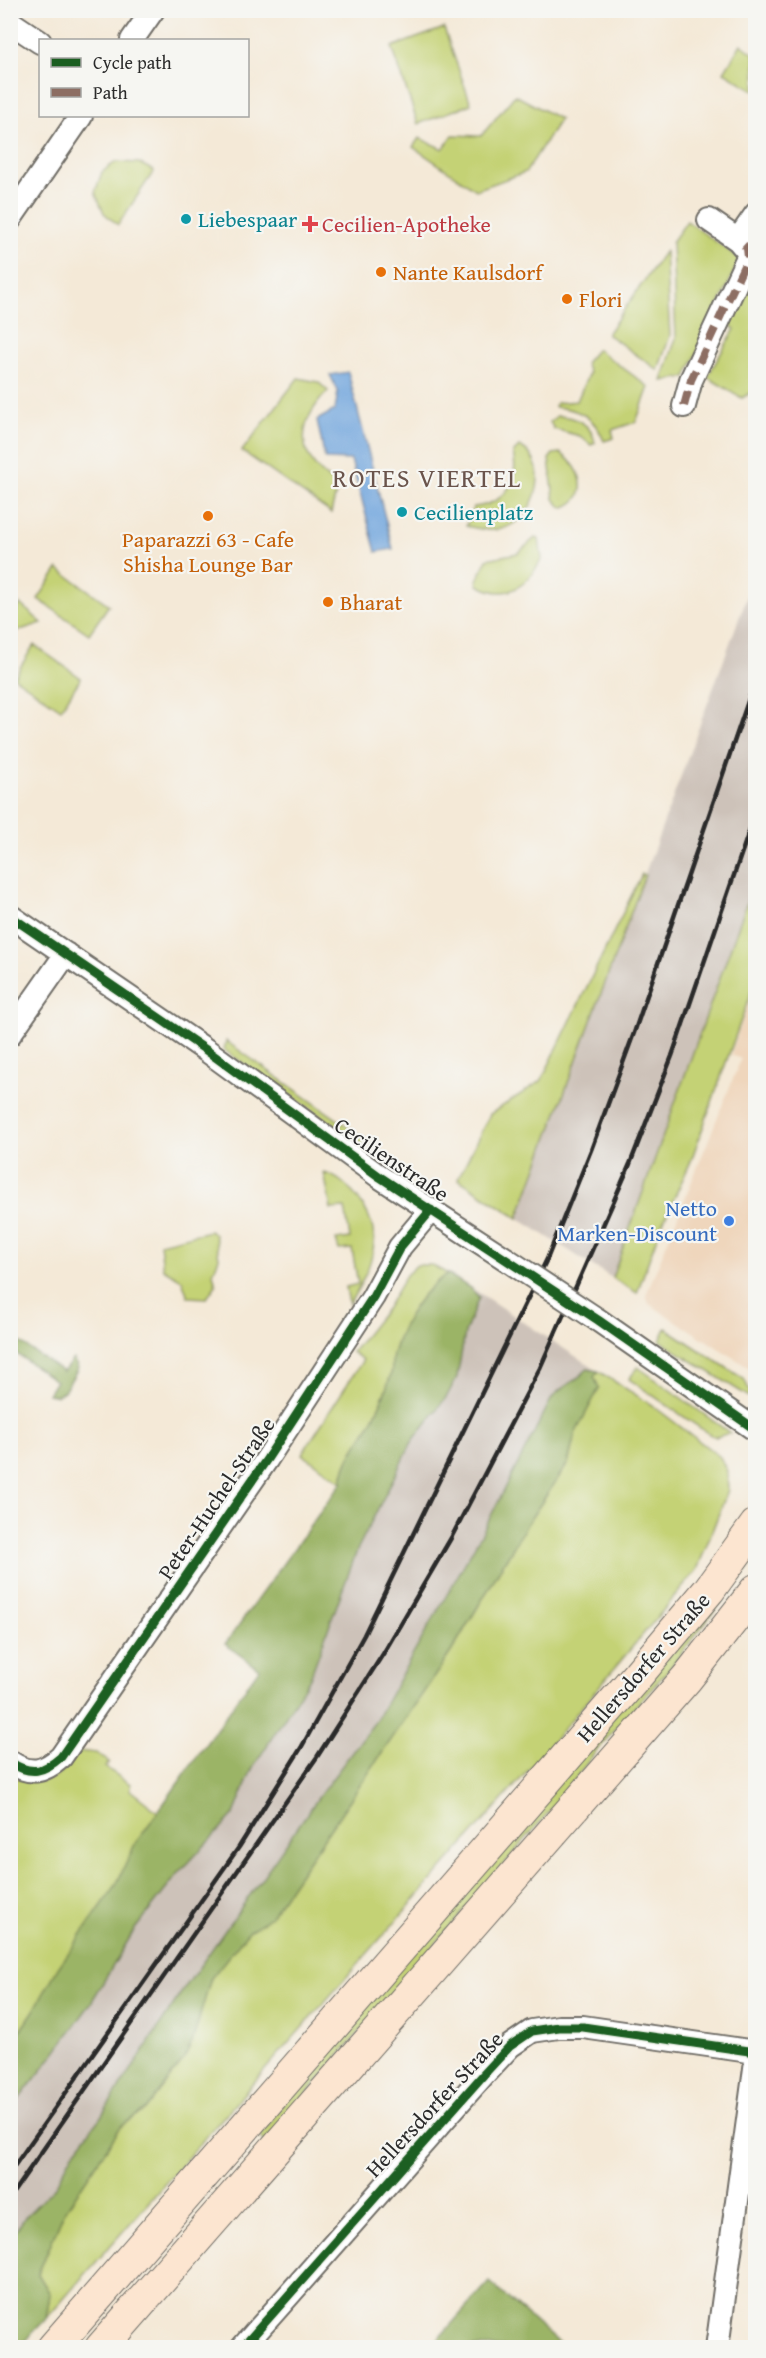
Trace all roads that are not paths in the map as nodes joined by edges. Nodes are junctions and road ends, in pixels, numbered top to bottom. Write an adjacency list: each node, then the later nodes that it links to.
1 (153, 10): 3 (street)
2 (10, 22): 4 (street)
3 (133, 39)
4 (39, 41)
5 (80, 117): 7 (street)
6 (756, 214): 9 (street)
7 (10, 219)
8 (709, 220): 9 (street)
9 (738, 240): 10 (street)
10 (684, 406)
11 (10, 915): 12 (street, Cecilienstraße)
12 (66, 954): 13 (street); 14 (street, Cecilienstraße)
13 (10, 1034)
14 (431, 1210): 15 (street, Cecilienstraße, bridge); 18 (street, Peter-Huchel-Straße)
15 (756, 1430)
16 (756, 1525): 21 (main road, Hellersdorfer Straße)
17 (756, 1590): 22 (main road, Hellersdorfer Straße)
18 (10, 1762)
19 (756, 2052): 23 (street, Hellersdorfer Straße)
20 (756, 2061): 24 (street)
21 (52, 2348)
22 (101, 2348)
23 (242, 2348)
24 (717, 2348)

